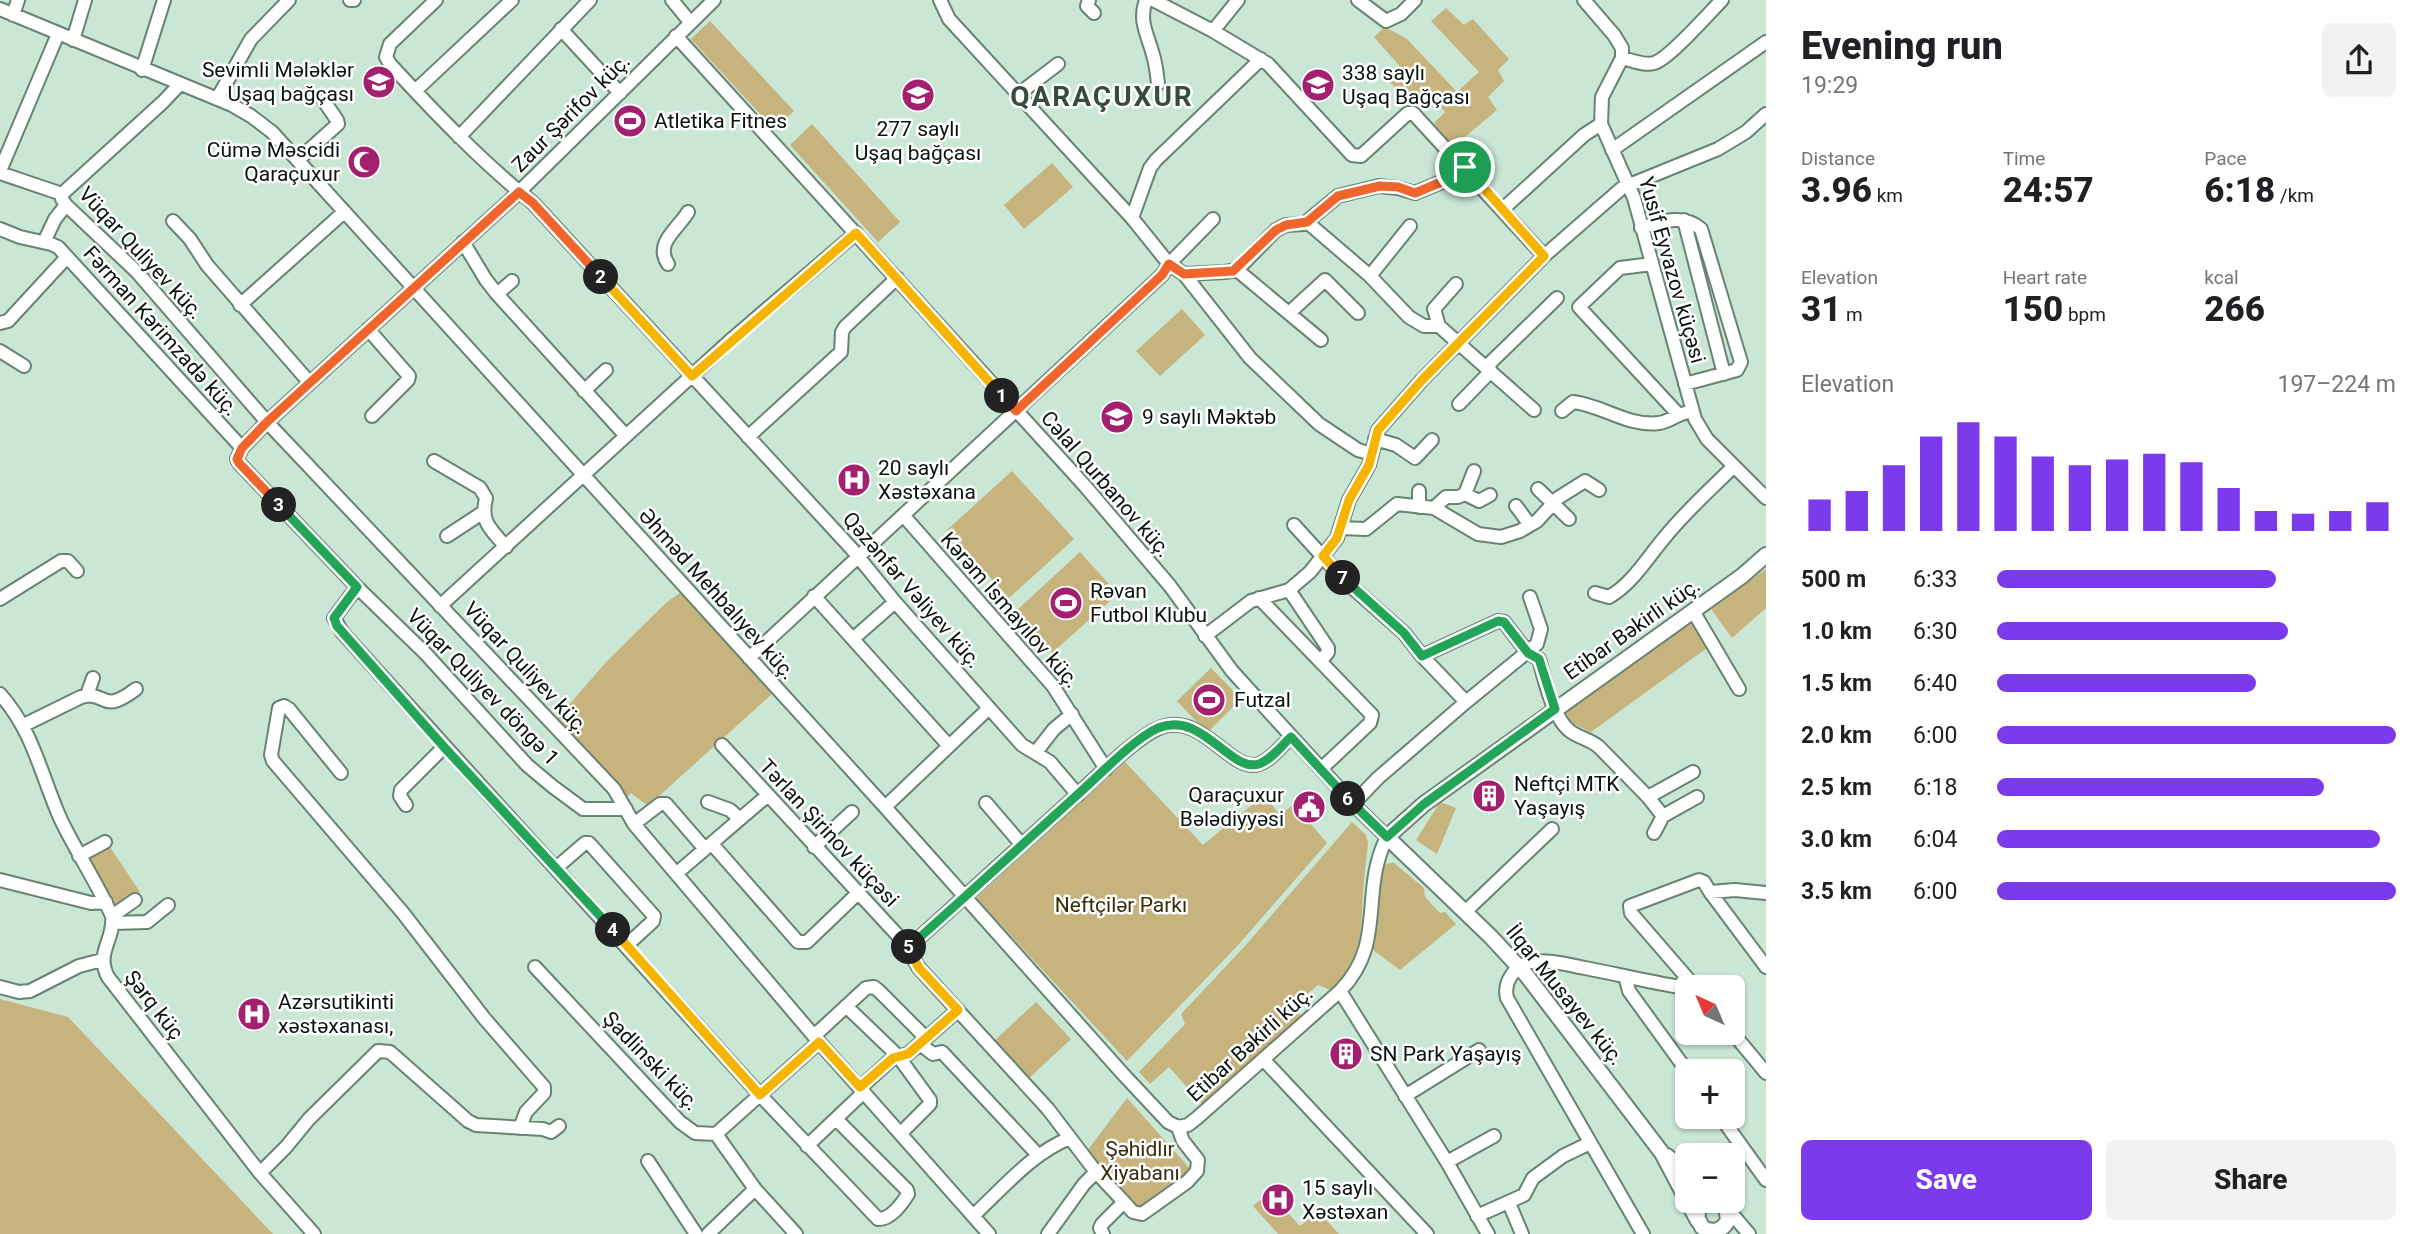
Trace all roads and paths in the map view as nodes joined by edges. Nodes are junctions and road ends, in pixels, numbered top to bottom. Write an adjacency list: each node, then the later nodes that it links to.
1 (18, 0): 21 (street)
2 (85, 0): 27 (street)
3 (164, 0): 32 (street)
4 (289, 0): 38 (street)
5 (436, 0): 35 (street, Qəzənfər Vəliyev küç.)
6 (512, 0): 35 (street)
7 (590, 0): 23 (street)
8 (714, 0): 22 (street, Zaur Şərifov küç.)
9 (940, 0): 37 (street)
10 (1089, 0): 20 (street)
11 (1146, 0): 34 (street)
12 (1153, 0): 24 (street)
13 (1238, 0): 24 (street)
14 (1358, 0): 15 (street)
15 (1415, 0)
16 (1584, 0): 29 (street)
17 (1722, 0): 29 (street)
18 (671, 1): 22 (street)
19 (0, 9): 21 (street, Əhməd Mehbalıyev küç.)
20 (1094, 13)
21 (13, 15): 25 (street, Əhməd Mehbalıyev küç.)
22 (690, 22): 26 (street, Zaur Şərifov küç.)
23 (561, 29): 36 (street); 42 (street)
24 (1213, 31): 30 (street)
25 (58, 34): 27 (street, Əhməd Mehbalıyev küç.); 46 (street)
26 (676, 36): 36 (street, Zaur Şərifov küç.); 61 (street, Cəlal Qurbanov küç.)
27 (73, 40): 32 (street, Əhməd Mehbalıyev küç.)
28 (1766, 42): 43 (street)
29 (1622, 58): 41 (street)
30 (1261, 59): 45 (street); 53 (street)
31 (1058, 64): 37 (street)
32 (142, 69): 33 (street, Əhməd Mehbalıyev küç.)
33 (180, 84): 38 (street, Əhməd Mehbalıyev küç.); 49 (street)
34 (1158, 84)
35 (415, 91): 42 (street, Qəzənfər Vəliyev küç.)
36 (620, 93): 48 (street, Zaur Şərifov küç.)
37 (1020, 93): 53 (street)
38 (216, 99): 44 (street, Əhməd Mehbalıyev küç.)
39 (324, 101): 44 (street)
40 (1766, 114): 47 (street)
41 (1601, 124): 43 (street, Yusif Eyvazov küçəsi); 50 (street)
42 (459, 137): 48 (street, Qəzənfər Vəliyev küç.)
43 (1612, 150): 47 (street, Yusif Eyvazov küçəsi)
44 (298, 160): 51 (street, Əhməd Mehbalıyev küç.)
45 (1465, 167): 50 (street); 57 (street)
46 (0, 172): 49 (street, Vüqar Quliyev küç.)
47 (1629, 184): 59 (street, Yusif Eyvazov küçəsi); 64 (street)
48 (519, 192): 63 (street, Zaur Şərifov küç.); 91 (street, Qəzənfər Vəliyev küç.)
49 (64, 199): 62 (street); 102 (street, Vüqar Quliyev küç.)
50 (1503, 209): 64 (street)
51 (344, 212): 75 (street, Əhməd Mehbalıyev küç.); 78 (street)
52 (688, 212): 66 (street)
53 (1132, 218): 67 (street)
54 (1213, 219): 67 (street)
55 (1684, 220): 59 (street); 90 (street); 90 (street)
56 (173, 221): 78 (street)
57 (1307, 222): 69 (street); 71 (street)
58 (1410, 226): 71 (street)
59 (1641, 228): 68 (street, Yusif Eyvazov küçəsi)
60 (0, 229): 62 (street, Fərman Kərimzadə küç.)
61 (856, 233): 72 (street, Cəlal Qurbanov küç.); 91 (street)
62 (44, 242): 65 (street, Fərman Kərimzadə küç.)
63 (463, 242): 75 (street, Zaur Şərifov küç.); 76 (street)
64 (1544, 256): 85 (street)
65 (67, 257): 81 (street); 107 (street, Fərman Kərimzadə küç.)
66 (667, 264)
67 (1169, 264): 70 (street); 97 (street)
68 (1652, 264): 93 (street, Yusif Eyvazov küçəsi); 100 (street)
69 (1237, 270): 70 (street); 79 (street)
70 (1184, 274): 108 (street)
71 (1370, 276): 82 (street)
72 (898, 278): 97 (street, Cəlal Qurbanov küç.); 104 (street)
73 (512, 281): 76 (street)
74 (1455, 284): 82 (street)
75 (413, 287): 83 (street, Zaur Şərifov küç.); 112 (street, Əhməd Mehbalıyev küç.)
76 (497, 294): 94 (street)
77 (1557, 298): 88 (street)
78 (240, 305): 92 (street)
79 (1289, 313): 80 (street); 84 (street)
80 (1358, 313)
81 (0, 323)
82 (1438, 326): 85 (street)
83 (368, 329): 92 (street, Zaur Şərifov küç.); 101 (street)
84 (1321, 340)
85 (1459, 343): 88 (street); 105 (street)
86 (0, 351): 87 (street)
87 (24, 366)
88 (1488, 369): 95 (street); 96 (street)
89 (606, 370): 94 (street)
90 (1724, 373): 93 (street)
91 (692, 376): 103 (street); 104 (street, Qəzənfər Vəliyev küç.)
92 (309, 382): 102 (street, Zaur Şərifov küç.)
93 (1685, 384): 99 (street, Yusif Eyvazov küçəsi)
94 (584, 391): 103 (street)
95 (1459, 404)
96 (1534, 410)
97 (1016, 411): 124 (street); 145 (street, Cəlal Qurbanov küç.)
98 (1562, 411): 100 (street)
99 (1693, 412): 100 (street); 110 (street, Yusif Eyvazov küçəsi)
100 (1678, 414)
101 (372, 415)
102 (267, 422): 107 (street, Zaur Şərifov küç.); 143 (street, Vüqar Quliyev küç.)
103 (626, 436): 112 (street)
104 (748, 437): 132 (street, Qəzənfər Vəliyev küç.)
105 (1375, 439): 106 (street); 108 (street)
106 (1432, 440)
107 (242, 448): 135 (street, Fərman Kərimzadə küç.)
108 (1371, 454): 128 (street)
109 (434, 461): 123 (street)
110 (1734, 466): 118 (street, Yusif Eyvazov küçəsi); 137 (street)
111 (1474, 471): 116 (street)
112 (584, 475): 130 (street); 149 (street, Əhməd Mehbalıyev küç.)
113 (1538, 489): 119 (street)
114 (1599, 490): 119 (street)
115 (1419, 491): 121 (street)
116 (1465, 494): 117 (street); 122 (street)
117 (1490, 495)
118 (1766, 498)
119 (1552, 504): 125 (street); 126 (street)
120 (1516, 506): 126 (street)
121 (1419, 507): 122 (street); 128 (street)
122 (1434, 508): 126 (street)
123 (482, 513): 129 (street); 130 (street)
124 (903, 515): 132 (street); 159 (street, Kərəm İsmayılov küç.)
125 (1569, 519)
126 (1530, 525)
127 (1294, 526): 133 (street)
128 (1340, 528): 133 (street)
129 (447, 536)
130 (506, 547): 143 (street)
131 (1766, 555): 144 (main road, Etibar Bəkirli küç.)
132 (858, 556): 138 (street); 142 (street, Qəzənfər Vəliyev küç.)
133 (1323, 556): 136 (street); 148 (street)
134 (77, 571): 141 (street)
135 (357, 587): 164 (street); 179 (street, Vüqar Quliyev döngə 1)
136 (1289, 590): 140 (street); 150 (street)
137 (1595, 593)
138 (814, 596): 146 (street); 149 (street)
139 (1530, 597): 147 (street)
140 (1259, 598): 145 (street); 150 (street)
141 (0, 599)
142 (894, 602): 146 (street); 157 (street, Qəzənfər Vəliyev küç.)
143 (440, 606): 179 (street, Vüqar Quliyev küç.)
144 (1693, 611): 152 (street); 158 (main road, Etibar Bəkirli küç.)
145 (1206, 636): 161 (street, Cəlal Qurbanov küç.)
146 (854, 638): 163 (street)
147 (1528, 653): 148 (street); 156 (street); 158 (street)
148 (1422, 656): 156 (street)
149 (749, 658): 178 (street, Əhməd Mehbalıyev küç.)
150 (1321, 661): 167 (street)
151 (93, 678): 155 (street)
152 (1739, 689)
153 (136, 690): 155 (street)
154 (0, 694): 160 (street)
155 (88, 695): 160 (street)
156 (1465, 702): 176 (street)
157 (989, 708): 163 (street); 165 (street, Qəzənfər Vəliyev küç.)
158 (1555, 709): 172 (street); 186 (main road, Etibar Bəkirli küç.)
159 (1072, 714): 165 (street); 166 (street, Kərəm İsmayılov küç.)
160 (24, 725): 191 (street)
161 (1291, 737): 166 (street); 167 (street, Cəlal Qurbanov küç.)
162 (722, 745): 170 (street, Tərlan Şirinov küçəsi)
163 (949, 746): 178 (street)
164 (444, 747): 177 (street); 192 (street)
165 (1036, 752): 171 (street, Qəzənfər Vəliyev küç.)
166 (1106, 769): 171 (street)
167 (1321, 769): 176 (street, Cəlal Qurbanov küç.)
168 (1693, 772): 172 (street)
169 (341, 773): 231 (street)
170 (768, 795): 182 (street); 190 (street, Tərlan Şirinov küçəsi)
171 (1078, 795): 188 (street)
172 (1648, 797): 181 (street)
173 (1697, 797): 181 (street)
174 (708, 802): 182 (street)
175 (986, 803): 188 (street)
176 (1353, 804): 186 (street, Cəlal Qurbanov küç.)
177 (406, 805)
178 (885, 807): 198 (street, Əhməd Mehbalıyev küç.)
179 (626, 810): 183 (street, Vüqar Quliyev küç.)
180 (852, 812): 190 (street)
181 (1663, 816): 185 (street)
182 (740, 819): 189 (street)
183 (634, 824): 189 (street); 193 (street, Vüqar Quliyev küç.)
184 (1552, 829): 202 (street)
185 (1654, 833)
186 (1387, 837): 202 (main road, İlqar Musayev küç.); 214 (street, Etibar Bəkirli küç.)
187 (105, 842): 191 (street)
188 (1022, 845): 198 (street)
189 (708, 847): 193 (street); 197 (street)
190 (814, 847): 197 (street, Tərlan Şirinov küçəsi)
191 (79, 856): 200 (street)
192 (556, 868): 204 (street); 204 (street)
193 (677, 873): 217 (street, Vüqar Quliyev küç.)
194 (0, 880): 200 (street)
195 (1710, 892): 196 (street); 208 (street); 210 (street)
196 (1766, 893)
197 (857, 894): 205 (street, Tərlan Şirinov küçəsi)
198 (965, 897): 205 (street); 230 (street, Əhməd Mehbalıyev küç.)
199 (135, 900): 203 (street)
200 (106, 902): 203 (street)
201 (168, 905): 203 (street)
202 (1465, 912): 209 (main road, İlqar Musayev küç.)
203 (113, 919): 206 (street, Şərq küç)
204 (627, 945): 226 (street)
205 (908, 948): 216 (street, Tərlan Şirinov küçəsi)
206 (102, 961): 213 (street); 245 (street, Şərq küç)
207 (535, 967): 234 (street, Şadlinski küç.)
208 (1766, 967)
209 (1519, 968): 211 (street); 237 (street); 239 (main road, İlqar Musayev küç.)
210 (1684, 975)
211 (1625, 976): 212 (street); 223 (street)
212 (1675, 986)
213 (0, 988)
214 (1340, 992): 222 (street, Etibar Bəkirli küç.); 227 (street)
215 (846, 1006): 217 (street); 218 (street); 221 (street)
216 (958, 1010): 218 (street); 236 (street, Tərlan Şirinov küçəsi)
217 (816, 1039): 225 (street, Vüqar Quliyev küç.); 226 (street)
218 (923, 1041): 221 (street); 240 (street)
219 (1743, 1045): 224 (street)
220 (1479, 1049): 227 (street)
221 (898, 1056): 225 (street); 233 (street)
222 (1263, 1059): 230 (street, Etibar Bəkirli küç.); 260 (street)
223 (1678, 1059)
224 (1766, 1073)
225 (862, 1090): 228 (street); 233 (street, Vüqar Quliyev küç.)
226 (760, 1095): 234 (street); 238 (street)
227 (1405, 1096): 242 (street)
228 (836, 1119): 238 (street); 238 (street)
229 (559, 1126): 231 (street)
230 (1178, 1127): 248 (street, Əhməd Mehbalıyev küç.)
231 (520, 1128): 245 (street)
232 (1729, 1129): 246 (street)
233 (901, 1133): 250 (street, Vüqar Quliyev küç.)
234 (716, 1135): 247 (street)
235 (1494, 1136): 242 (street)
236 (1070, 1138): 240 (street); 244 (street, Tərlan Şirinov küçəsi)
237 (1590, 1143): 249 (street); 263 (street)
238 (807, 1146)
239 (1662, 1153): 243 (main road); 252 (main road)
240 (1038, 1155): 250 (street)
241 (648, 1161): 255 (street)
242 (1447, 1162): 251 (street)
243 (1675, 1163)
244 (1096, 1172): 248 (street); 258 (street)
245 (260, 1173): 254 (street, Şərq küç)
246 (1766, 1180)
247 (755, 1189): 256 (street); 257 (street)
248 (1124, 1202): 259 (street)
249 (1509, 1203): 251 (street); 262 (street)
250 (973, 1216): 253 (street, Vüqar Quliyev küç.)
251 (1476, 1216): 261 (street)
252 (1718, 1221): 264 (street)
253 (983, 1232)
254 (314, 1234)
255 (696, 1234)
256 (708, 1234)
257 (796, 1234)
258 (1048, 1234)
259 (1103, 1234)
260 (1427, 1234)
261 (1488, 1234)
262 (1522, 1234)
263 (1643, 1234)
264 (1749, 1234)

